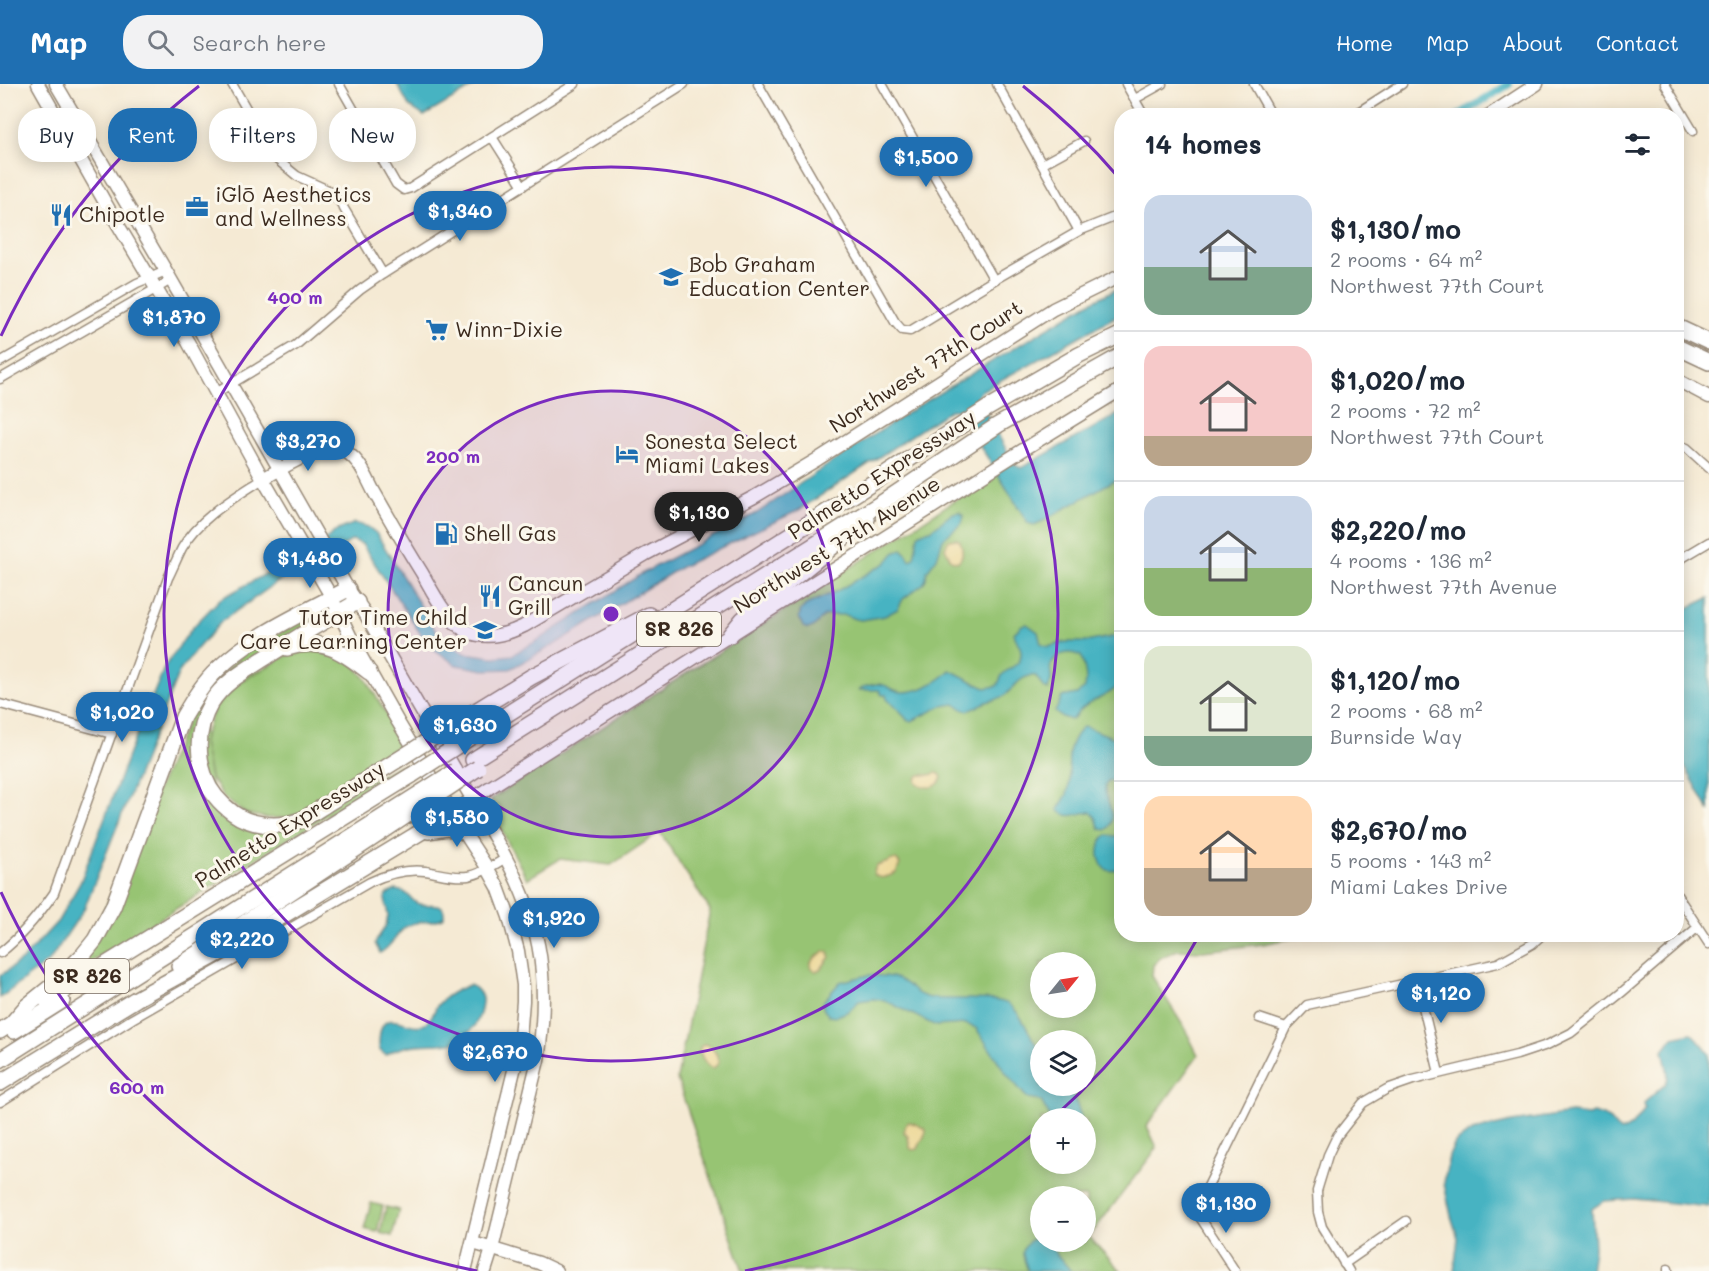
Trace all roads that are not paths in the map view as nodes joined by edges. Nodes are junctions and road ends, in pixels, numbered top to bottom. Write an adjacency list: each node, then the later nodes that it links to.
1 (38, 84): 34 (main road)
2 (56, 84): 31 (main road)
3 (232, 84): 30 (street)
4 (339, 84): 24 (street)
5 (575, 84): 24 (street)
6 (684, 84): 27 (street)
7 (758, 84): 33 (street)
8 (882, 84): 33 (street)
9 (1126, 84): 16 (street)
10 (1162, 84): 16 (street)
11 (1254, 84): 18 (street)
12 (1402, 84): 19 (street)
13 (1537, 84): 20 (main road)
14 (1665, 84): 21 (street)
15 (1000, 85): 26 (street)
16 (1135, 99): 17 (street)
17 (1140, 108)
18 (1268, 108)
19 (1364, 108)
20 (1509, 108)
21 (1679, 108)
22 (1684, 116): 23 (street)
23 (1693, 131)
24 (492, 137): 27 (street)
25 (1084, 141): 26 (street)
26 (1042, 164): 29 (street)
27 (523, 186): 30 (street)
28 (1114, 217): 29 (street)
29 (1079, 231): 33 (street)
30 (383, 274): 44 (street)
31 (168, 276): 34 (street); 34 (street); 44 (main road)
32 (1114, 279): 50 (main road, Northwest 77th Court)
33 (994, 280)
34 (154, 283): 40 (street); 42 (street); 45 (main road)
35 (1684, 330): 37 (highway)
36 (1114, 338): 57 (highway, Palmetto Expressway / SR 826)
37 (1709, 342)
38 (1684, 350): 41 (highway)
39 (1114, 359): 52 (highway, Palmetto Expressway / SR 826)
40 (0, 362)
41 (1709, 363)
42 (0, 379)
43 (1684, 384): 47 (main road)
44 (231, 385): 45 (street); 50 (main road)
45 (216, 393): 51 (main road)
46 (1114, 394): 60 (main road, Northwest 77th Avenue)
47 (1709, 397)
48 (1684, 447): 49 (street)
49 (1709, 468)
50 (279, 470): 51 (main road, Northwest 77th Court); 55 (main road)
51 (263, 479): 56 (main road); 64 (street, Northwest 77th Court)
52 (886, 500): 60 (highway); 65 (highway, Palmetto Expressway / SR 826, bridge)
53 (1709, 542): 54 (street)
54 (1684, 557)
55 (348, 589): 56 (highway); 58 (main road)
56 (332, 598): 59 (main road); 83 (highway)
57 (688, 599): 61 (highway, bridge); 74 (highway, Palmetto Expressway / SR 826, bridge)
58 (357, 602): 59 (highway); 66 (main road)
59 (338, 612): 61 (highway); 62 (main road)
60 (730, 635): 66 (main road, Northwest 77th Avenue)
61 (273, 653): 62 (highway)
62 (369, 672): 67 (main road)
63 (0, 704): 64 (street)
64 (111, 734): 79 (street, Northwest 77th Court)
65 (424, 797): 81 (highway); 87 (highway, Palmetto Expressway / SR 826)
66 (472, 799): 67 (main road, Northwest 77th Avenue); 70 (main road)
67 (452, 813): 68 (highway); 69 (main road)
68 (423, 831): 69 (highway); 81 (highway)
69 (464, 832): 71 (main road)
70 (506, 858): 71 (street); 93 (main road)
71 (488, 868): 90 (street); 92 (main road)
72 (1684, 906): 73 (street)
73 (1698, 927): 75 (street); 78 (street)
74 (159, 931): 83 (highway, Palmetto Expressway / SR 826); 86 (highway)
75 (1684, 939)
76 (1534, 942): 80 (street)
77 (1680, 942): 88 (street)
78 (1709, 944)
79 (0, 953)
80 (1417, 982): 84 (street); 88 (street)
81 (136, 999): 89 (highway)
82 (1258, 1018): 84 (street)
83 (14, 1022): 85 (highway, Palmetto Expressway / SR 826)
84 (1286, 1027): 98 (street)
85 (0, 1030)
86 (0, 1040)
87 (0, 1059)
88 (1439, 1073): 94 (street)
89 (0, 1083)
90 (0, 1102)
91 (1406, 1221): 94 (street)
92 (473, 1243): 93 (main road); 95 (main road)
93 (492, 1249): 96 (main road); 97 (main road)
94 (1346, 1268)
95 (465, 1271)
96 (485, 1271)
97 (556, 1271)
98 (1235, 1271)

